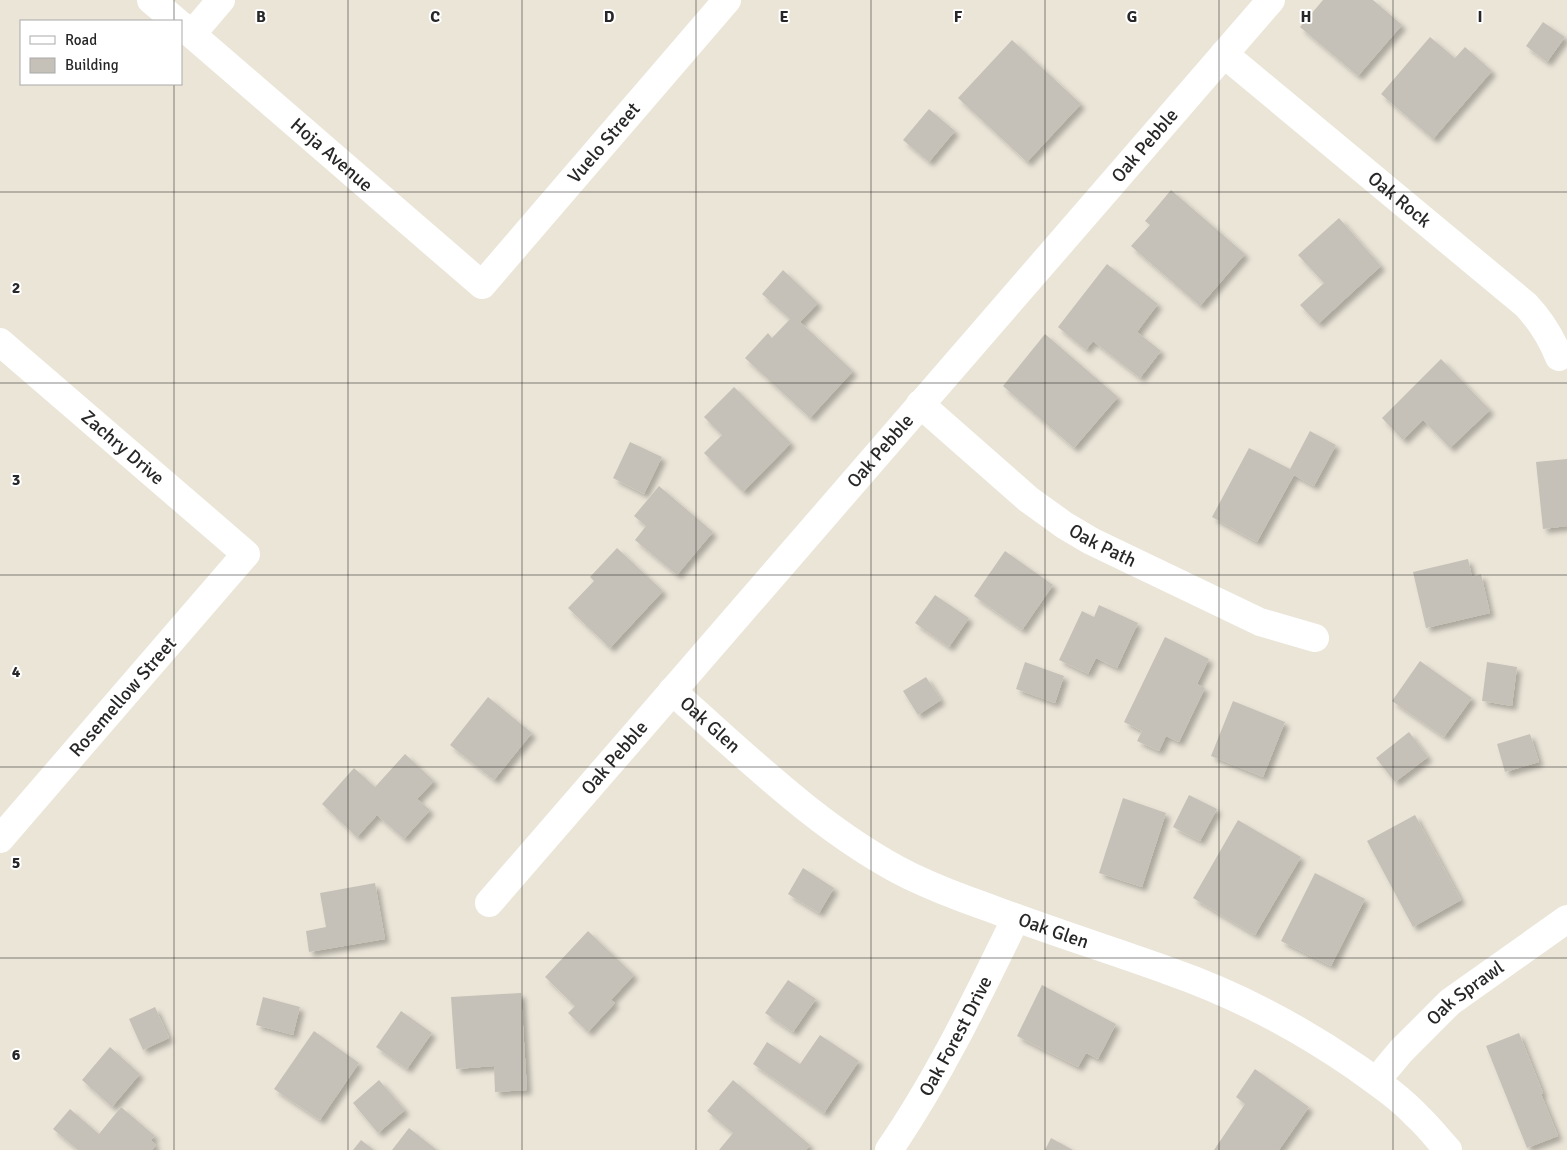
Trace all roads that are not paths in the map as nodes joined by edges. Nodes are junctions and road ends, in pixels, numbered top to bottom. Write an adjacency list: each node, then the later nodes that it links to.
1 (151, 0): 5 (street, Hoja Avenue)
2 (221, 0): 6 (street)
3 (727, 0): 8 (street, Vuelo Street)
4 (1272, 0): 7 (street, Oak Pebble)
5 (175, 20)
6 (183, 27): 8 (street, Hoja Avenue)
7 (1224, 54): 10 (street, Oak Rock); 11 (street, Oak Pebble)
8 (482, 286)
9 (0, 342): 12 (street, Zachry Drive)
10 (1559, 357)
11 (920, 404): 13 (street, Oak Path); 14 (street, Oak Pebble)
12 (246, 554): 15 (street, Rosemellow Street)
13 (1314, 638)
14 (672, 691): 16 (street, Oak Pebble); 17 (street, Oak Glen)
15 (0, 839)
16 (490, 903)
17 (1016, 918): 19 (street, Oak Glen); 20 (street, Oak Forest Drive)
18 (1567, 919): 19 (street, Oak Sprawl)
19 (1376, 1081): 21 (street, Oak Glen)
20 (889, 1150)
21 (1448, 1150)

